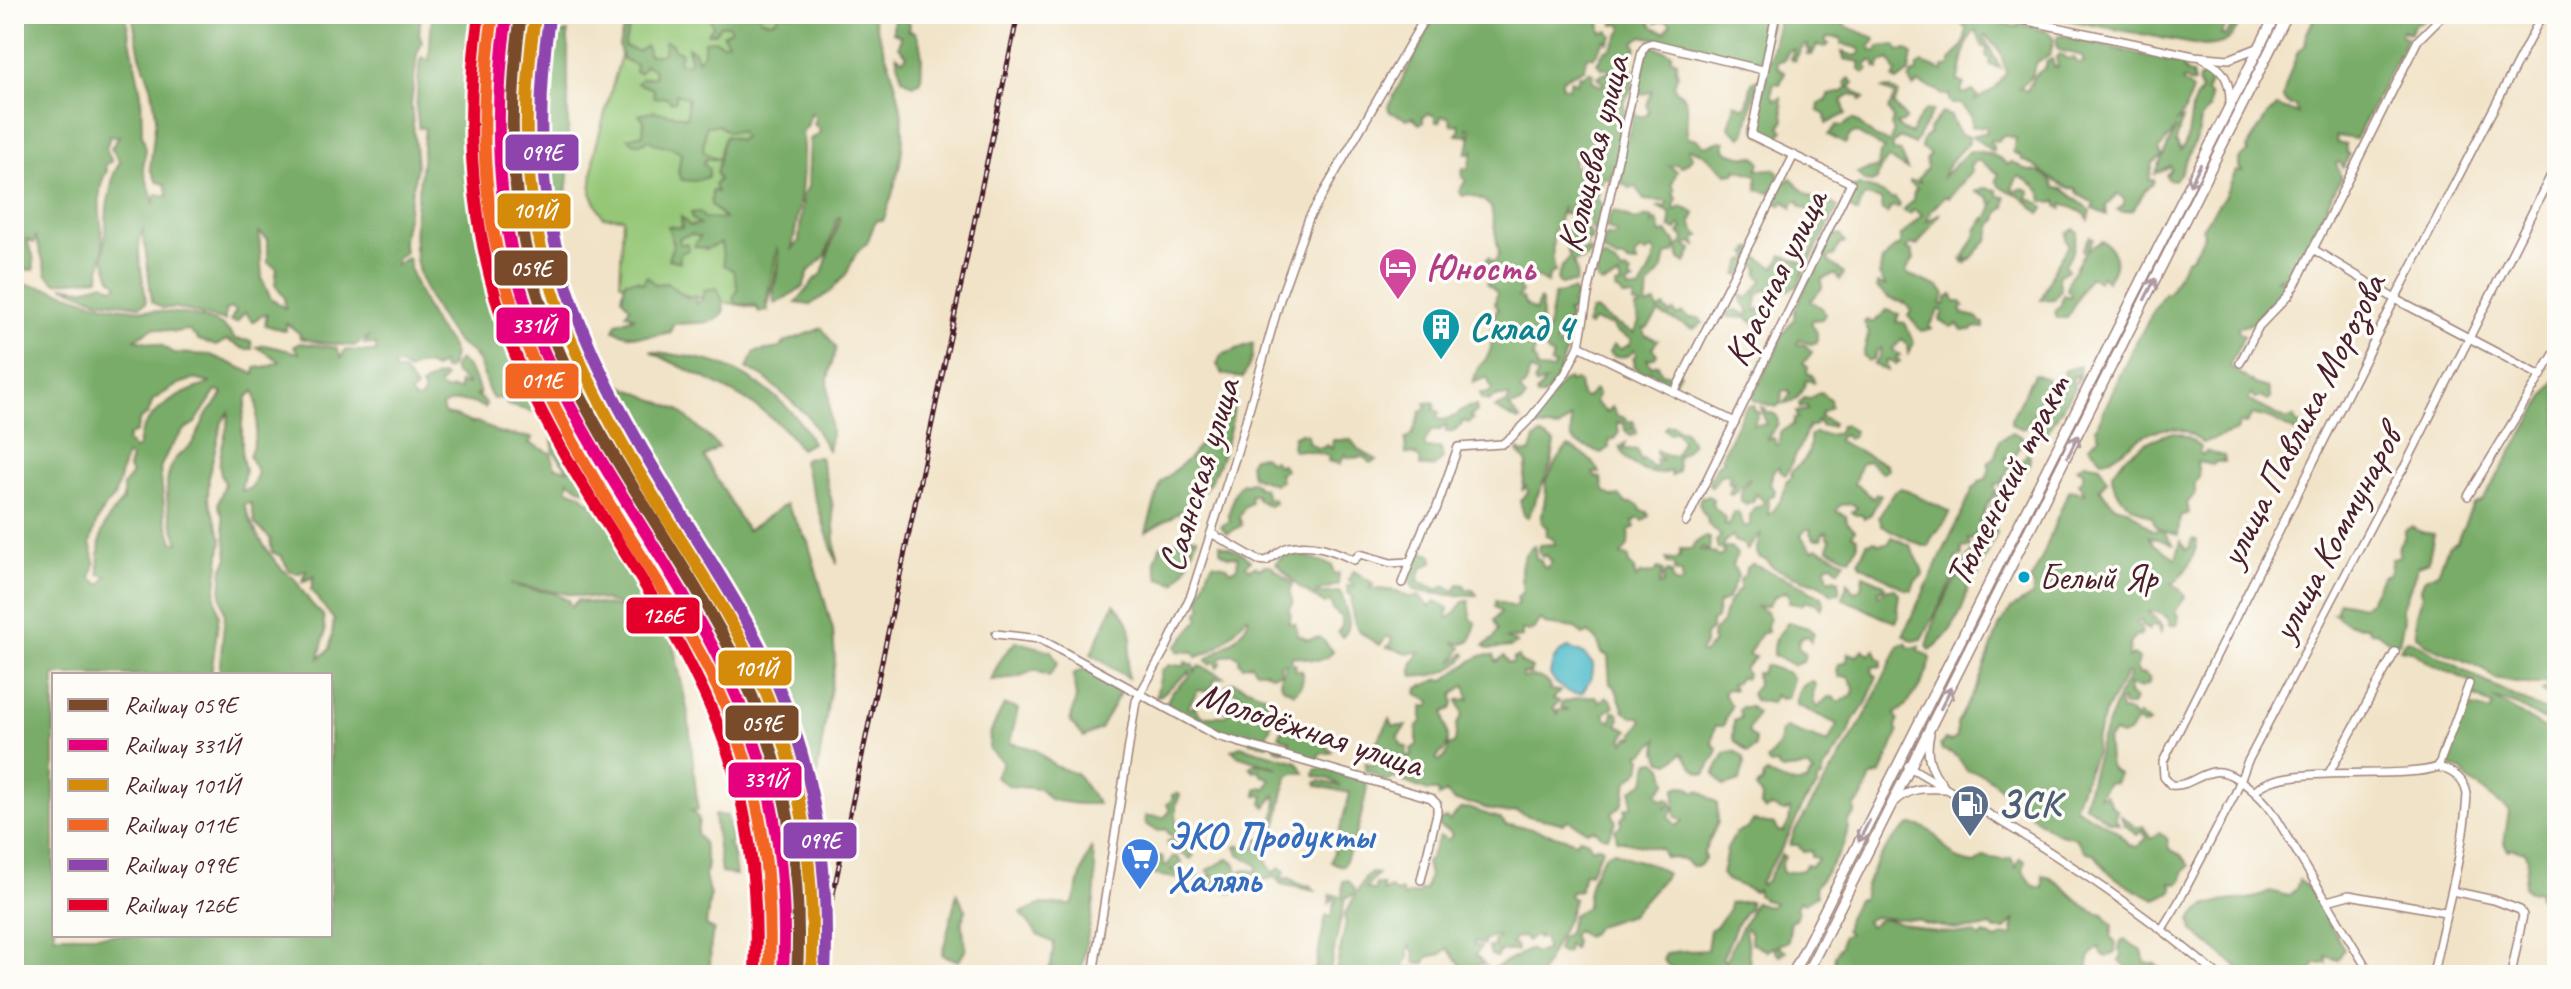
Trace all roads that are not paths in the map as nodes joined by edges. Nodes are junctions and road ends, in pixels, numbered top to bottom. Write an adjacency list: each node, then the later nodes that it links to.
1 (1427, 14): 26 (street, Саянская улица)
2 (1776, 14): 11 (street, Красная улица)
3 (1994, 14): 10 (street)
4 (2276, 14): 9 (main road, Тюменский тракт)
5 (2288, 14): 33 (main road, Тюменский тракт, one-way to 5)
6 (2444, 14): 15 (street)
7 (2542, 15): 8 (street); 16 (street, улица Павлика Морозова)
8 (2557, 23)
9 (2260, 47): 10 (street); 12 (main road, Тюменский тракт)
10 (2194, 56): 12 (street)
11 (1763, 70): 13 (street, Красная улица); 18 (street, Кольцевая улица)
12 (2230, 105): 34 (main road, Тюменский тракт, one-way to 34)
13 (1794, 155): 22 (street); 23 (street, Красная улица)
14 (2557, 163): 17 (street, улица Коммунаров)
15 (2313, 249): 16 (street); 20 (street)
16 (2395, 299): 17 (street); 38 (street, улица Павлика Морозова)
17 (2469, 337): 21 (street); 38 (street, улица Коммунаров)
18 (1579, 346): 22 (street); 27 (street)
19 (2557, 349): 21 (street)
20 (2240, 363)
21 (2541, 376): 24 (street)
22 (1675, 391): 23 (street)
23 (1735, 422): 25 (street, Красная улица)
24 (2468, 496)
25 (1686, 522)
26 (1211, 533): 27 (street); 32 (street, Саянская улица)
27 (1408, 562): 28 (street)
28 (1402, 583)
29 (996, 634): 32 (street)
30 (2395, 652): 37 (street)
31 (2469, 684): 35 (street)
32 (1140, 694): 42 (street, Молодёжная улица); 47 (street, Саянская улица)
33 (1932, 727): 36 (main road, Тюменский тракт); 39 (street)
34 (1899, 761): 36 (street); 48 (main road, Тюменский тракт, one-way to 48)
35 (2438, 767): 37 (street); 43 (street)
36 (1911, 768): 39 (street); 41 (main road, Тюменский тракт)
37 (2329, 773): 40 (street)
38 (2240, 782): 40 (street); 46 (street, улица Коммунаров)
39 (1947, 790): 41 (street); 46 (street)
40 (2255, 792): 44 (street)
41 (1891, 807): 49 (main road, Тюменский тракт)
42 (1421, 880)
43 (2452, 891): 45 (street); 53 (street)
44 (2327, 901): 45 (street); 51 (street)
45 (2445, 912): 52 (street)
46 (2162, 929): 50 (street)
47 (1093, 975)
48 (1792, 975)
49 (1806, 975)
50 (2217, 975)
51 (2371, 975)
52 (2433, 975)
53 (2511, 975)

